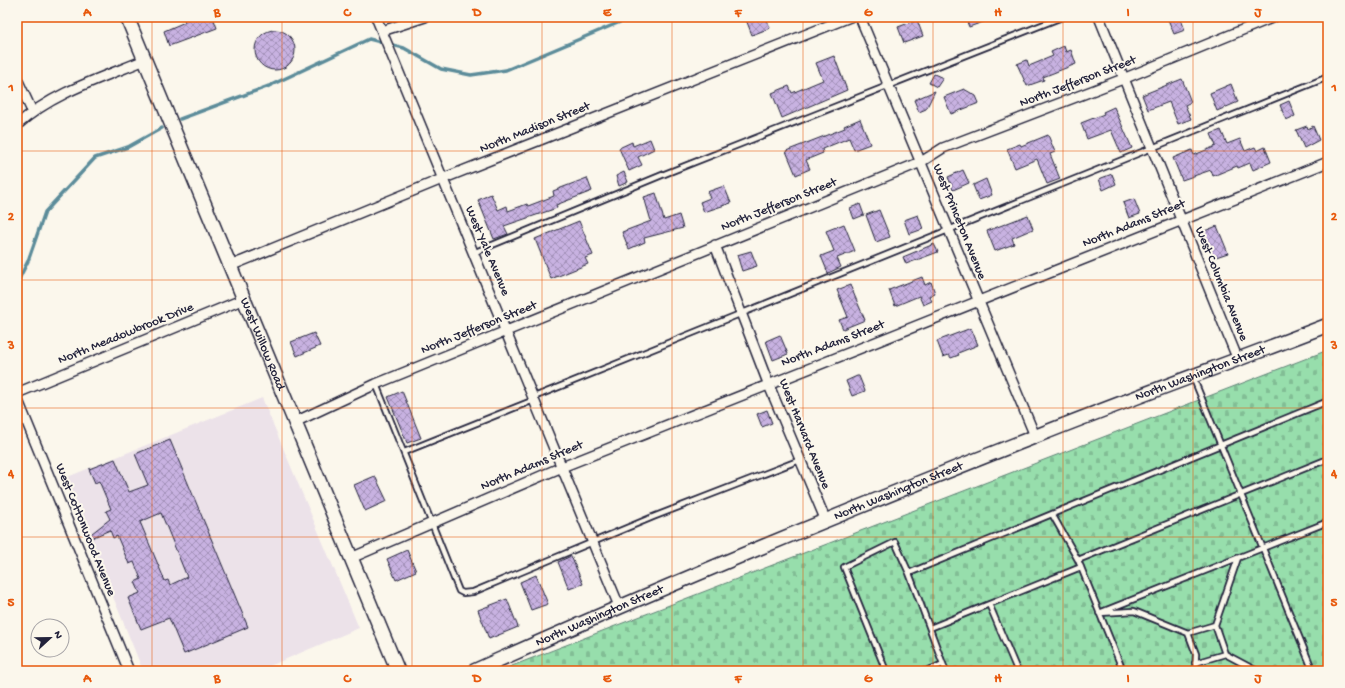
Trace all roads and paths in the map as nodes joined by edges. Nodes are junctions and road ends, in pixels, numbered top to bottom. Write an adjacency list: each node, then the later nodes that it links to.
1 (127, 17): 10 (street, West Willow Road)
2 (376, 17): 9 (street, West Yale Avenue)
3 (425, 17): 9 (street)
4 (850, 17): 20 (street, North Madison Street)
5 (860, 17): 14 (street, West Princeton Avenue)
6 (1062, 17): 14 (lane)
7 (1098, 17): 13 (street, West Columbia Avenue)
8 (1274, 17): 13 (street, North Jefferson Street)
9 (382, 31): 20 (street, West Yale Avenue)
10 (145, 60): 15 (street); 25 (street, West Willow Road)
11 (1328, 78): 17 (lane)
12 (17, 79): 15 (street)
13 (1123, 79): 17 (street, West Columbia Avenue); 18 (street, North Jefferson Street)
14 (888, 86): 18 (street, West Princeton Avenue); 24 (lane)
15 (32, 111): 16 (street)
16 (17, 125)
17 (1152, 150): 21 (street, West Columbia Avenue); 22 (lane)
18 (921, 162): 22 (street, West Princeton Avenue); 23 (street, North Jefferson Street)
19 (1328, 162): 21 (street, North Adams Street)
20 (442, 179): 24 (street, West Yale Avenue); 25 (street, North Madison Street)
21 (1181, 219): 27 (street, North Adams Street); 31 (street, West Columbia Avenue)
22 (949, 231): 27 (street, West Princeton Avenue); 28 (lane)
23 (715, 245): 28 (street, West Harvard Avenue); 30 (street, North Jefferson Street)
24 (473, 253): 30 (street, West Yale Avenue)
25 (230, 266): 26 (street, West Willow Road)
26 (244, 299): 35 (street, North Meadowbrook Drive); 39 (street, West Willow Road)
27 (978, 301): 33 (street, North Adams Street); 40 (street, West Princeton Avenue)
28 (741, 314): 33 (street, West Harvard Avenue); 37 (lane)
29 (1328, 325): 31 (street, North Washington Street)
30 (506, 330): 34 (street, North Jefferson Street); 37 (street, West Yale Avenue)
31 (1238, 360): 32 (street, North Washington Street)
32 (1193, 377): 40 (street, North Washington Street); 41 (lane)
33 (768, 383): 44 (street, West Harvard Avenue); 45 (street, North Adams Street)
34 (376, 384): 39 (street, North Jefferson Street); 42 (lane)
35 (17, 393)
36 (17, 398): 67 (street, West Cottonwood Avenue)
37 (534, 399): 42 (lane); 45 (street, West Yale Avenue)
38 (1328, 401): 41 (lane)
39 (295, 422): 53 (street, West Willow Road)
40 (1035, 436): 48 (street, North Washington Street)
41 (1220, 445): 46 (lane); 47 (lane)
42 (404, 452): 50 (lane)
43 (1328, 459): 46 (lane)
44 (800, 460): 48 (street, West Harvard Avenue); 51 (lane)
45 (562, 467): 50 (street, North Adams Street); 51 (street, West Yale Avenue)
46 (1240, 494): 52 (lane); 55 (lane)
47 (1052, 514): 55 (lane); 57 (lane)
48 (826, 521): 59 (street, North Washington Street)
49 (1328, 522): 52 (lane)
50 (433, 523): 51 (lane); 53 (street, North Adams Street)
51 (593, 542): 59 (street, West Yale Avenue)
52 (1262, 548): 54 (lane); 77 (lane)
53 (351, 558): 68 (street, West Willow Road)
54 (1238, 558): 60 (lane); 61 (lane)
55 (1078, 560): 56 (lane)
56 (1081, 567): 58 (lane); 60 (lane)
57 (909, 573): 62 (lane); 70 (lane)
58 (989, 604): 62 (lane); 73 (lane)
59 (619, 606): 69 (street, North Washington Street)
60 (1099, 613): 63 (lane); 74 (lane)
61 (1215, 625): 63 (lane); 64 (lane)
62 (930, 628): 66 (lane)
63 (1188, 633): 65 (lane)
64 (1225, 654): 65 (lane); 76 (lane)
65 (1195, 663): 75 (lane)
66 (943, 664): 71 (lane); 72 (lane)
67 (129, 671)
68 (398, 671)
69 (474, 671)
70 (886, 671)
71 (927, 671)
72 (946, 671)
73 (1016, 671)
74 (1123, 671)
75 (1195, 671)
76 (1257, 671)
77 (1312, 671)

